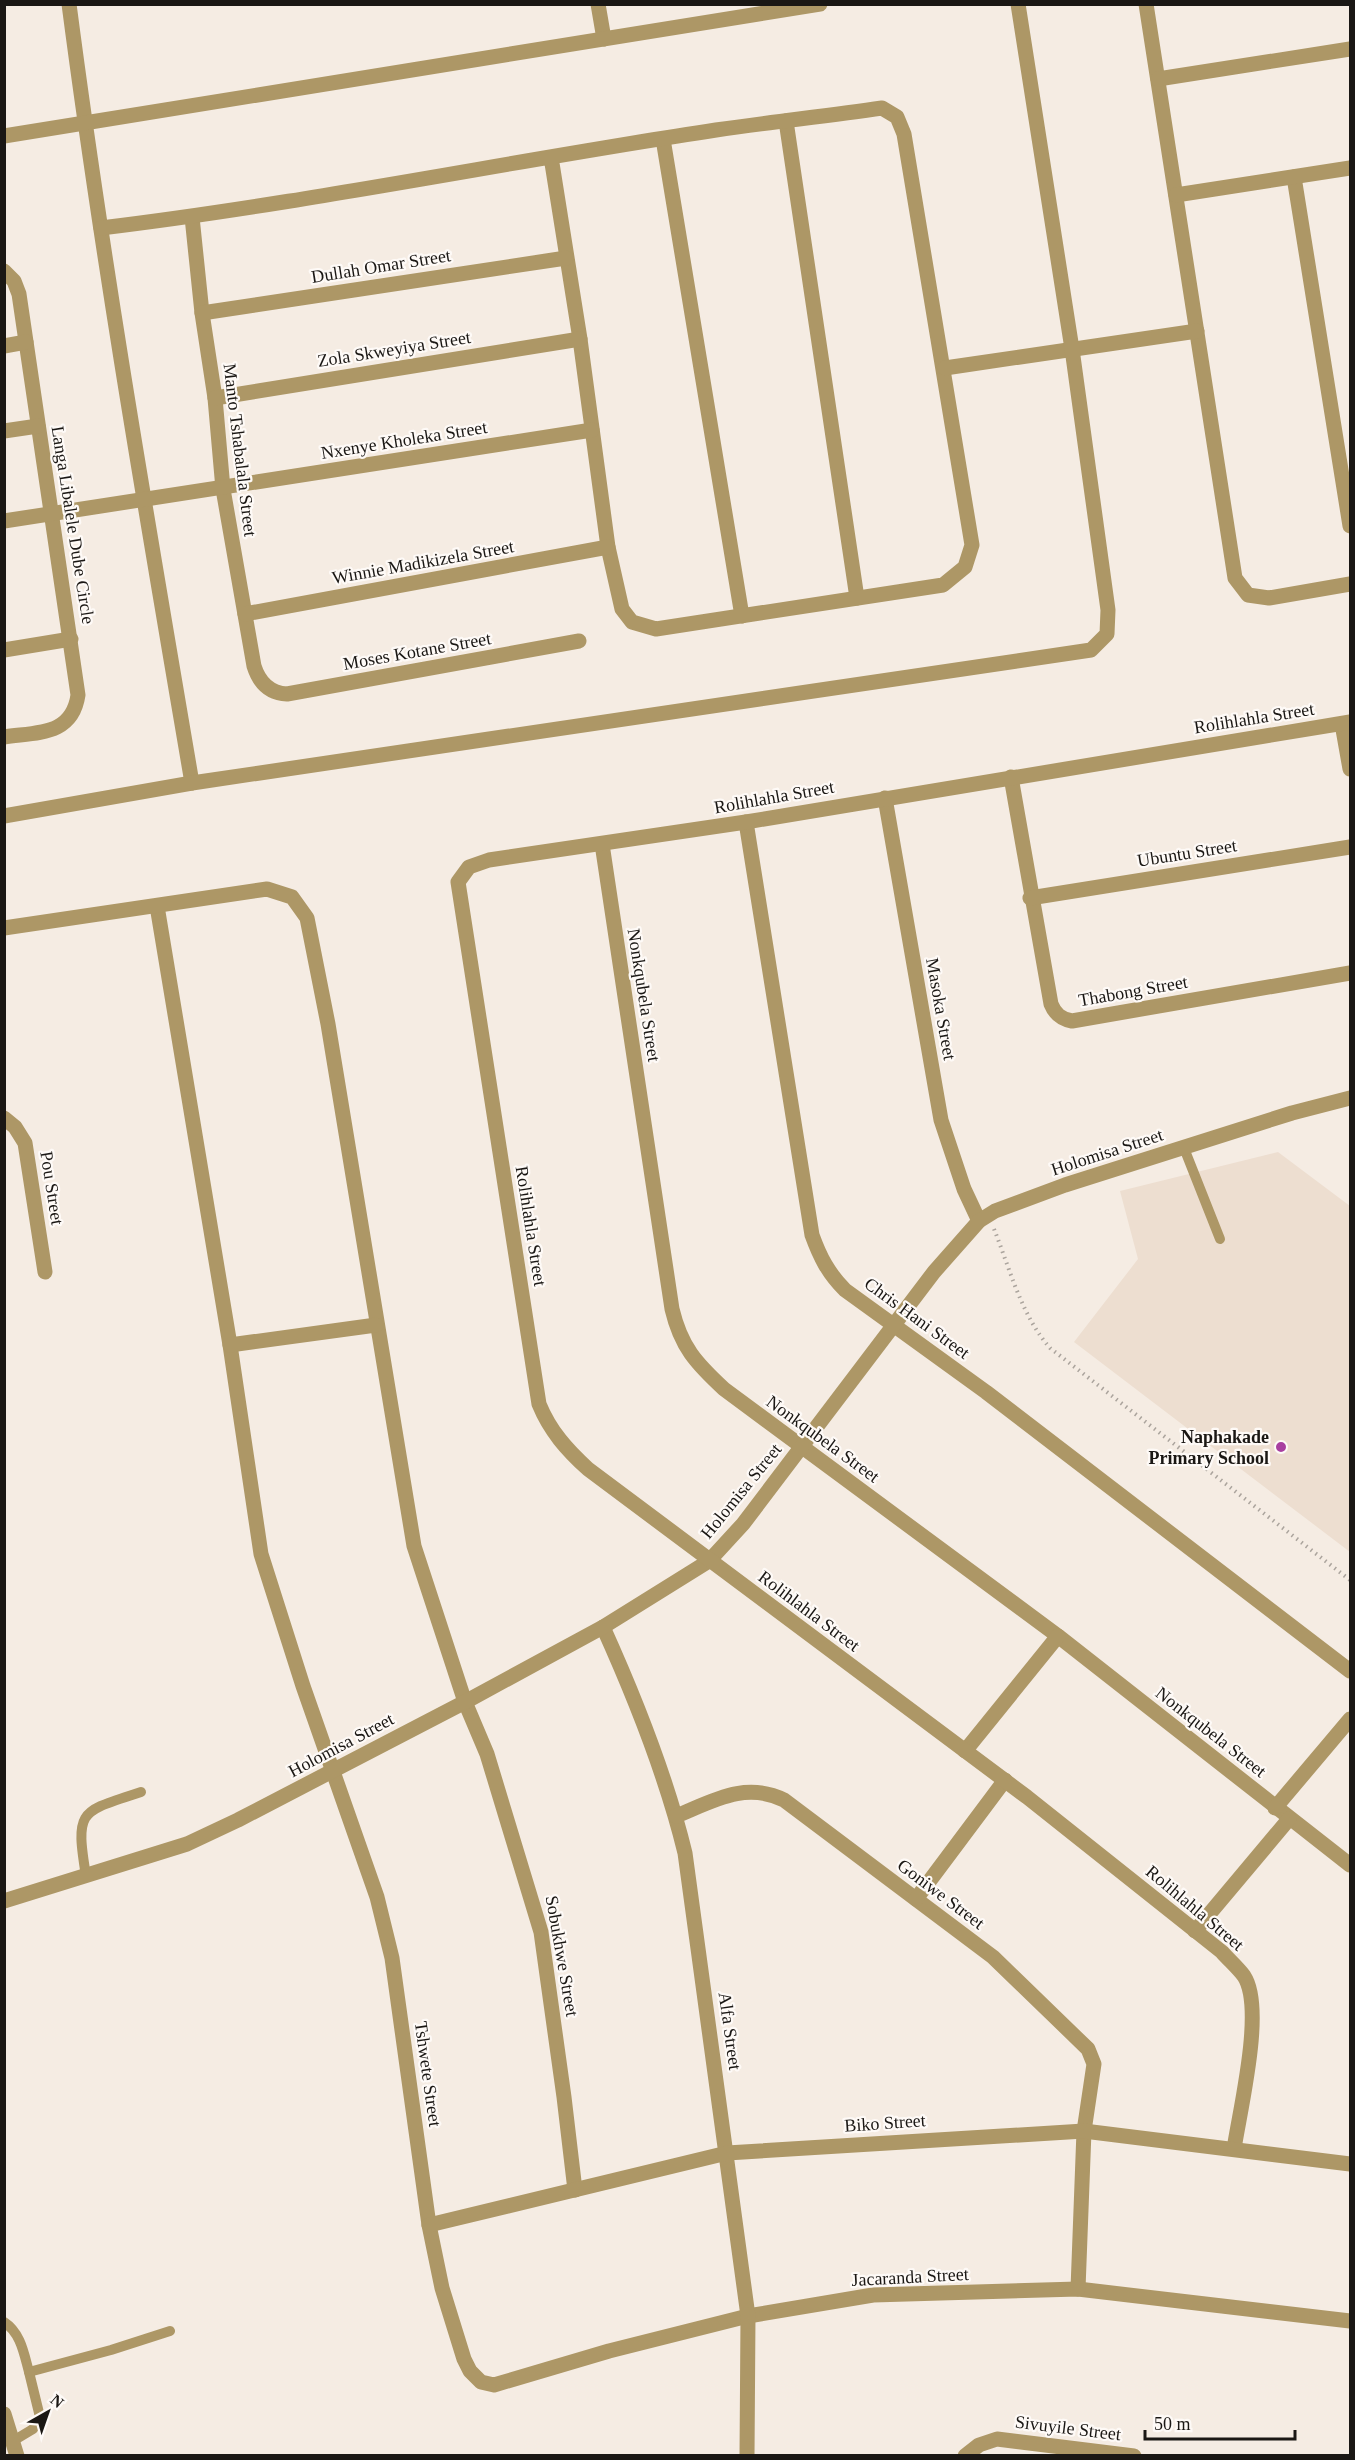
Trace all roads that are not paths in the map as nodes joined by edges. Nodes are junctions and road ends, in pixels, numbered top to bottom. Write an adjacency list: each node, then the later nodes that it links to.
1 (69, 4): 10 (street)
2 (598, 4): 6 (street)
3 (820, 4): 6 (street)
4 (1018, 4): 26 (street)
5 (1146, 4): 8 (street)
6 (604, 39): 10 (street)
7 (1350, 49): 8 (street)
8 (1158, 79): 16 (street)
9 (786, 121): 12 (street); 27 (street); 40 (street)
10 (85, 123): 11 (street); 18 (street)
11 (4, 136)
12 (663, 139): 13 (street); 42 (street)
13 (551, 157): 17 (street); 19 (street)
14 (1350, 168): 15 (street)
15 (1294, 177): 16 (street); 32 (street)
16 (1176, 195): 22 (street)
17 (192, 217): 18 (street); 21 (street, Manto Tshabalala Street)
18 (101, 228): 34 (street)
19 (566, 258): 21 (street, Dullah Omar Street); 23 (street)
20 (4, 271): 24 (street, Langa Libalele Dube Circle)
21 (202, 313): 28 (street, Manto Tshabalala Street)
22 (1197, 331): 26 (street); 39 (street)
23 (579, 339): 28 (street, Zola Skweyiya Street); 30 (street)
24 (26, 342): 25 (street); 29 (street, Langa Libalele Dube Circle)
25 (4, 346)
26 (1072, 349): 27 (street); 51 (street)
27 (945, 368): 40 (street)
28 (215, 398): 33 (street, Manto Tshabalala Street)
29 (38, 426): 31 (street); 35 (street, Langa Libalele Dube Circle)
30 (592, 429): 33 (street, Nxenye Kholeka Street); 38 (street)
31 (4, 431)
32 (1345, 462): 37 (street)
33 (223, 489): 34 (street, Nxenye Kholeka Street); 41 (street, Manto Tshabalala Street)
34 (144, 500): 35 (street, Nxenye Kholeka Street); 51 (street)
35 (53, 513): 36 (street, Nxenye Kholeka Street); 43 (street, Langa Libalele Dube Circle)
36 (4, 521)
37 (1350, 526)
38 (608, 548): 41 (street, Winnie Madikizela Street); 42 (street)
39 (1350, 584)
40 (857, 598): 42 (street)
41 (245, 614): 46 (street, Manto Tshabalala Street)
42 (742, 616)
43 (71, 639): 45 (street); 48 (street, Langa Libalele Dube Circle)
44 (579, 641): 46 (street, Moses Kotane Street)
45 (4, 650)
46 (263, 684)
47 (1346, 723): 49 (street); 50 (street, Rolihlahla Street)
48 (4, 737)
49 (1350, 769)
50 (1011, 777): 52 (street, Rolihlahla Street); 57 (street, Thabong Street)
51 (192, 783): 53 (street)
52 (885, 798): 54 (street, Rolihlahla Street); 64 (street, Masoka Street)
53 (4, 816)
54 (746, 822): 55 (street, Rolihlahla Street); 67 (street, Chris Hani Street)
55 (602, 844): 70 (street, Nonkqubela Street); 71 (street, Rolihlahla Street)
56 (1350, 847): 57 (street, Ubuntu Street)
57 (1030, 898): 60 (street, Thabong Street)
58 (157, 906): 59 (street, Sobukhwe Street); 68 (street, Sobukhwe Street); 69 (street, Tshwete Street)
59 (4, 928)
60 (1350, 973)
61 (1350, 1098): 63 (street, Holomisa Street)
62 (4, 1118): 66 (street, Pou Street)
63 (1184, 1148): 64 (street, Holomisa Street); 65 (lane)
64 (984, 1218): 67 (street, Holomisa Street)
65 (1220, 1239)
66 (45, 1272)
67 (894, 1324): 70 (street, Holomisa Street); 74 (street, Chris Hani Street)
68 (376, 1326): 69 (street); 75 (street, Sobukhwe Street)
69 (230, 1345): 78 (street, Tshwete Street)
70 (801, 1447): 71 (street, Holomisa Street); 73 (street, Nonkqubela Street)
71 (709, 1561): 72 (street, Holomisa Street); 77 (street, Rolihlahla Street)
72 (603, 1627): 75 (street, Holomisa Street); 82 (street, Alfa Street)
73 (1058, 1636): 77 (street); 81 (street, Nonkqubela Street)
74 (1350, 1671)
75 (465, 1702): 78 (street, Holomisa Street); 93 (street, Sobukhwe Street)
76 (1350, 1719): 81 (street)
77 (966, 1751): 79 (street, Rolihlahla Street)
78 (334, 1770): 85 (street, Holomisa Street); 94 (street, Tshwete Street)
79 (1005, 1780): 86 (street); 88 (street, Rolihlahla Street)
80 (141, 1792): 85 (lane)
81 (1275, 1808): 83 (street, Nonkqubela Street)
82 (676, 1816): 86 (street, Goniwe Street); 91 (street, Alfa Street)
83 (1289, 1819): 84 (street, Nonkqubela Street); 88 (street)
84 (1350, 1865)
85 (86, 1876): 87 (street, Holomisa Street)
86 (916, 1899): 89 (street, Goniwe Street)
87 (4, 1901)
88 (1195, 1930): 90 (street, Rolihlahla Street)
89 (1084, 2131): 90 (street, Biko Street); 91 (street, Biko Street); 95 (street, Goniwe Street)
90 (1234, 2149): 92 (street, Biko Street)
91 (727, 2153): 93 (street, Biko Street); 96 (street, Alfa Street)
92 (1350, 2164)
93 (575, 2190): 94 (street, Biko Street)
94 (429, 2225): 101 (street, Tshwete Street)
95 (1078, 2289): 96 (street, Jacaranda Street); 98 (street, Jacaranda Street)
96 (748, 2316): 101 (street, Jacaranda Street); 104 (street, Alfa Street)
97 (4, 2322): 100 (lane)
98 (1350, 2322)
99 (170, 2331): 100 (lane)
100 (29, 2373): 103 (lane)
101 (481, 2382)
102 (4, 2414): 103 (street)
103 (15, 2448)
104 (747, 2456)
105 (965, 2456): 106 (street, Sivuyile Street)
106 (1134, 2456)

